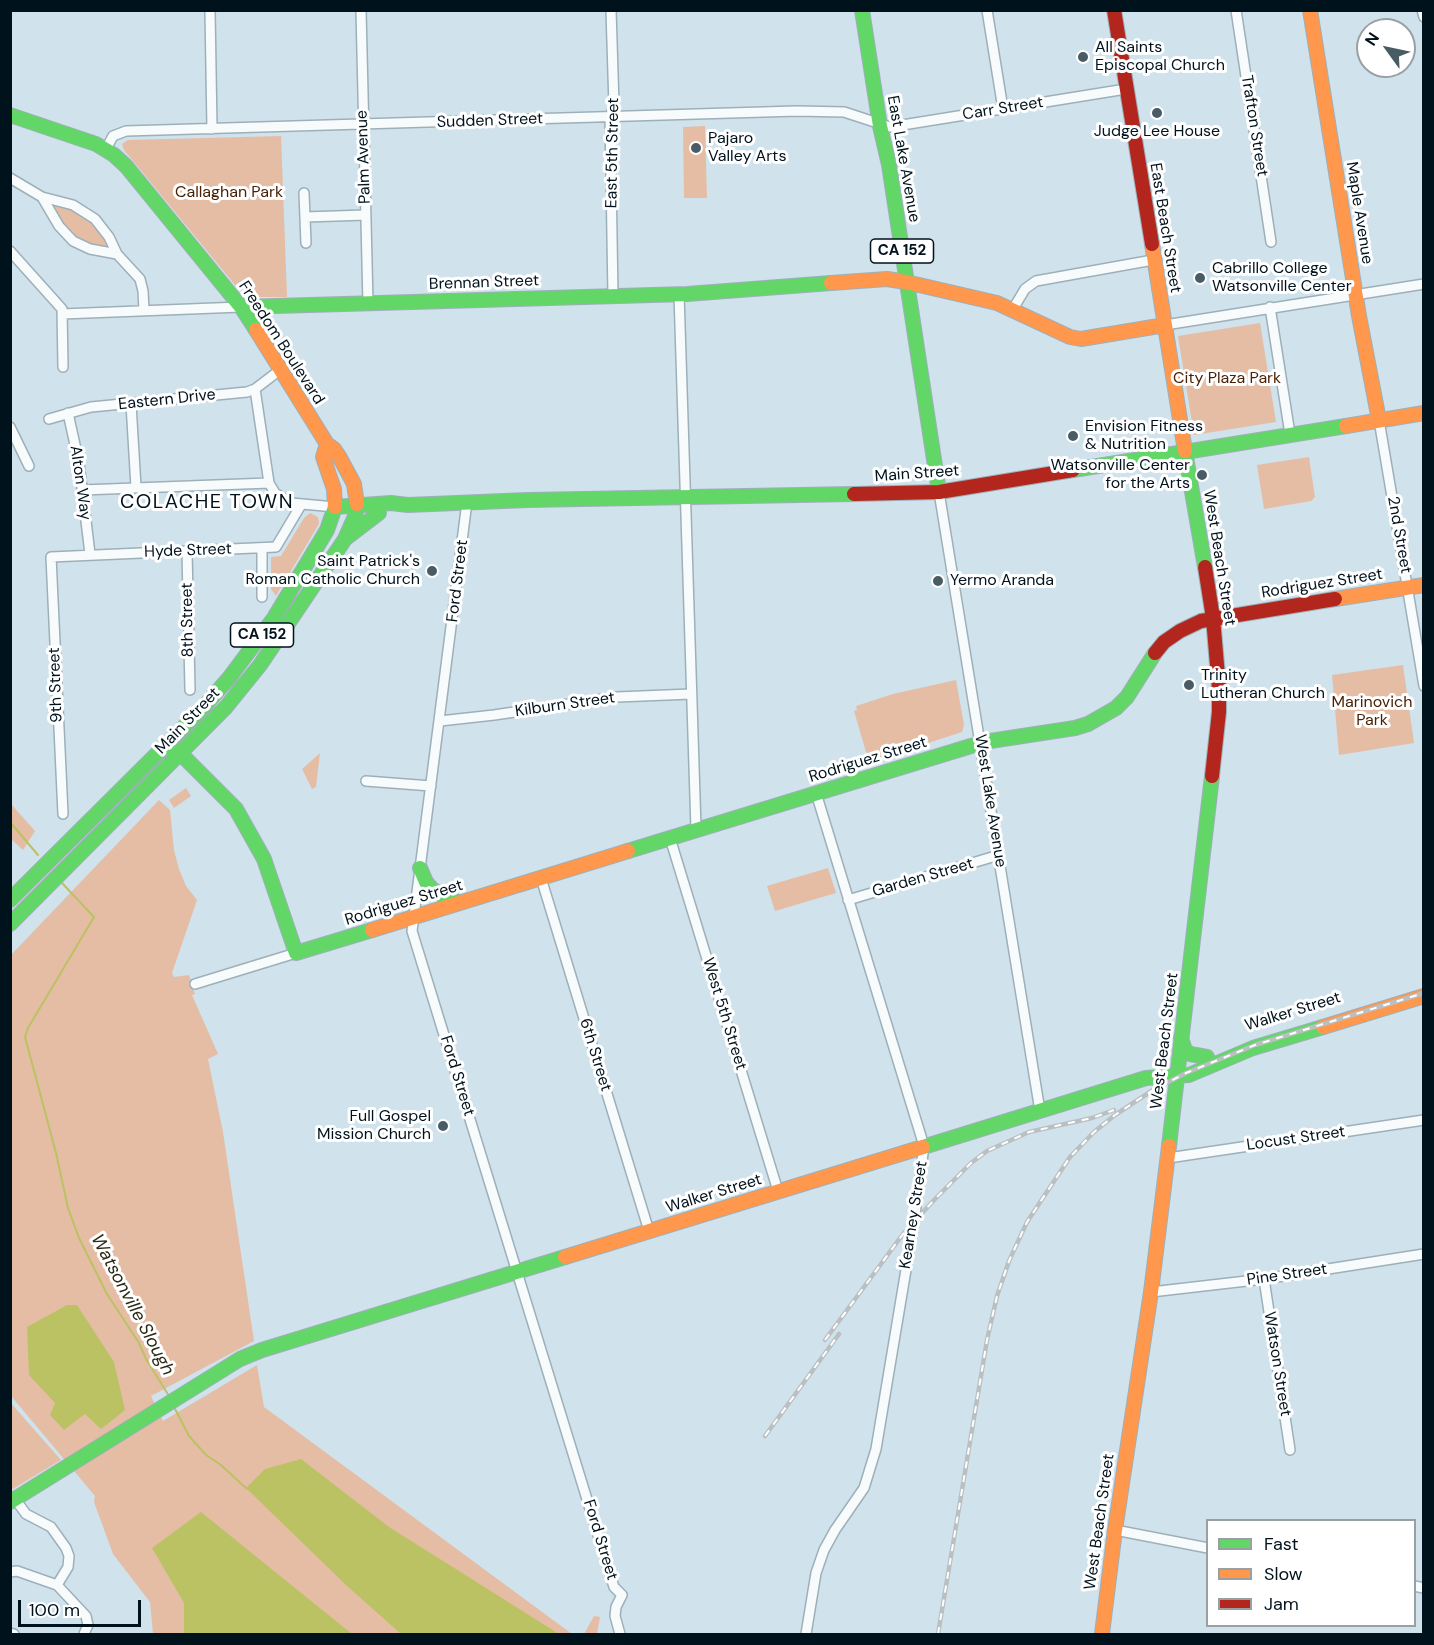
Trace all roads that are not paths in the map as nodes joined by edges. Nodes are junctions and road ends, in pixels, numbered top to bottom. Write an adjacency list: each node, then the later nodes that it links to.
1 (210, 10): 17 (street)
2 (361, 10): 15 (street, Palm Avenue)
3 (611, 10): 14 (street, East 5th Street)
4 (862, 10): 16 (main road, East Lake Avenue / CA 152)
5 (987, 10): 12 (street)
6 (1114, 10): 11 (main road, East Beach Street)
7 (1236, 10): 24 (street, Trafton Street)
8 (1310, 10): 32 (main road, Maple Avenue)
9 (1422, 10): 10 (street)
10 (1424, 17)
11 (1126, 89): 12 (street, Carr Street); 28 (main road, East Beach Street)
12 (1003, 109): 16 (street, Carr Street)
13 (10, 116): 18 (main road, Freedom Boulevard)
14 (610, 117): 15 (street, Sudden Street); 16 (street, Sudden Street); 33 (street, East 5th Street)
15 (363, 125): 17 (street, Sudden Street); 22 (street, Palm Avenue)
16 (880, 126): 29 (main road, East Lake Avenue / CA 152)
17 (212, 129): 18 (street, Sudden Street)
18 (105, 148): 35 (main road, Freedom Boulevard)
19 (10, 178): 21 (street)
20 (304, 193): 23 (street)
21 (42, 197): 27 (street); 27 (street)
22 (366, 214): 23 (street); 34 (street, Palm Avenue)
23 (305, 217): 25 (street)
24 (1271, 242)
25 (306, 243)
26 (10, 251): 39 (street)
27 (117, 254): 38 (street)
28 (1153, 260): 37 (street); 40 (main road, East Beach Street)
29 (906, 282): 31 (main road, Brennan Street); 37 (main road, Brennan Street); 57 (main road, East Lake Avenue / CA 152)
30 (1424, 284): 32 (street)
31 (679, 294): 33 (main road, Brennan Street); 58 (street)
32 (1355, 295): 36 (street); 48 (main road, Maple Avenue)
33 (613, 296): 34 (main road, Brennan Street)
34 (368, 304): 35 (main road, Brennan Street)
35 (241, 307): 38 (street, Brennan Street); 42 (main road, Freedom Boulevard)
36 (1270, 307): 40 (street); 50 (street)
37 (1013, 309): 40 (main road, Brennan Street)
38 (144, 310): 39 (street, Brennan Street)
39 (62, 314): 41 (street)
40 (1165, 325): 52 (main road, East Beach Street)
41 (63, 367)
42 (280, 370): 43 (street, Eastern Drive); 51 (main road, Freedom Boulevard)
43 (255, 389): 44 (street, Eastern Drive); 54 (street)
44 (130, 404): 45 (street, Eastern Drive); 55 (street)
45 (68, 413): 47 (street, Eastern Drive); 56 (street, Alton Way)
46 (1424, 413): 48 (main road, Main Street)
47 (49, 419)
48 (1379, 420): 50 (main road, Main Street); 71 (street, 2nd Street)
49 (10, 427): 53 (street)
50 (1290, 434): 52 (main road, Main Street)
51 (327, 444): 62 (main road); 63 (main road, Freedom Boulevard)
52 (1185, 451): 57 (main road, Main Street); 73 (main road, West Beach Street)
53 (29, 466)
54 (269, 483): 55 (street); 60 (street)
55 (136, 487): 56 (street)
56 (82, 490): 68 (street, Alton Way)
57 (939, 492): 58 (main road, Main Street); 78 (street, West Lake Avenue)
58 (686, 498): 59 (main road, Main Street); 76 (street)
59 (467, 502): 61 (main road, Main Street); 77 (street, Ford Street)
60 (301, 505): 62 (street); 66 (street)
61 (408, 505): 63 (main road, Main Street); 64 (main road, Main Street)
62 (335, 507): 63 (main road, Main Street); 79 (main road, Main Street / CA 152)
63 (356, 509): 64 (main road, Main Street); 65 (main road, Main Street / CA 152)
64 (379, 513): 65 (main road)
65 (345, 539): 80 (main road, Main Street / CA 152)
66 (262, 548): 67 (street, Hyde Street); 72 (street)
67 (187, 550): 68 (street, Hyde Street); 75 (street, 8th Street)
68 (90, 554): 69 (street, Hyde Street)
69 (51, 556): 84 (street, 9th Street)
70 (1424, 585): 71 (main road, Rodriguez Street)
71 (1408, 587): 73 (main road, Rodriguez Street); 74 (street, 2nd Street)
72 (262, 597)
73 (1213, 618): 78 (main road, Rodriguez Street); 101 (main road, West Beach Street)
74 (1424, 686)
75 (190, 690)
76 (692, 694): 77 (street, Kilburn Street); 85 (street)
77 (440, 721): 82 (street, Ford Street)
78 (981, 743): 83 (main road, Rodriguez Street); 87 (street, West Lake Avenue)
79 (165, 746): 80 (main road); 90 (main road, Main Street / CA 152)
80 (177, 757): 94 (main road, Main Street / CA 152); 95 (main road)
81 (366, 781): 82 (street)
82 (431, 786): 88 (street, Ford Street)
83 (816, 793): 85 (main road, Rodriguez Street); 91 (street, Kearney Street)
84 (63, 814)
85 (696, 829): 86 (main road, Rodriguez Street)
86 (670, 838): 89 (main road, Rodriguez Street); 108 (street, West 5th Street)
87 (999, 855): 91 (street, Garden Street); 104 (street, West Lake Avenue)
88 (420, 868): 92 (main road); 93 (street, Ford Street)
89 (541, 878): 92 (main road, Rodriguez Street); 109 (street, 6th Street)
90 (10, 900)
91 (848, 900): 106 (street, Kearney Street)
92 (459, 903): 93 (main road, Rodriguez Street)
93 (413, 917): 96 (main road, Rodriguez Street); 111 (street, Ford Street)
94 (10, 924)
95 (288, 930): 96 (main road); 97 (main road)
96 (323, 945): 97 (main road, Rodriguez Street)
97 (296, 953): 98 (street, Rodriguez Street)
98 (195, 984)
99 (1424, 989): 102 (main road, Walker Street)
100 (1424, 996): 103 (main road, Walker Street)
101 (1182, 1038): 102 (main road); 103 (main road, West Beach Street)
102 (1207, 1057): 103 (main road, Walker Street)
103 (1177, 1077): 104 (main road, Walker Street); 107 (main road, West Beach Street)
104 (1040, 1111): 106 (main road, Walker Street)
105 (1424, 1120): 107 (street, Locust Street)
106 (924, 1146): 108 (main road, Walker Street); 122 (street, Kearney Street)
107 (1168, 1158): 113 (main road, West Beach Street)
108 (778, 1191): 109 (main road, Walker Street)
109 (649, 1231): 111 (main road, Walker Street)
110 (1424, 1254): 112 (street, Pine Street)
111 (518, 1272): 115 (main road, Walker Street); 120 (street, Ford Street)
112 (1264, 1279): 113 (street, Pine Street); 114 (street, Watson Street)
113 (1151, 1292): 116 (main road, West Beach Street)
114 (1290, 1450)
115 (13, 1501): 119 (street)
116 (1115, 1530): 117 (street); 123 (main road, West Beach Street)
117 (1206, 1548)
118 (10, 1572): 119 (street)
119 (57, 1585): 121 (street)
120 (619, 1633)
121 (84, 1635)
122 (806, 1635)
123 (1102, 1635)

